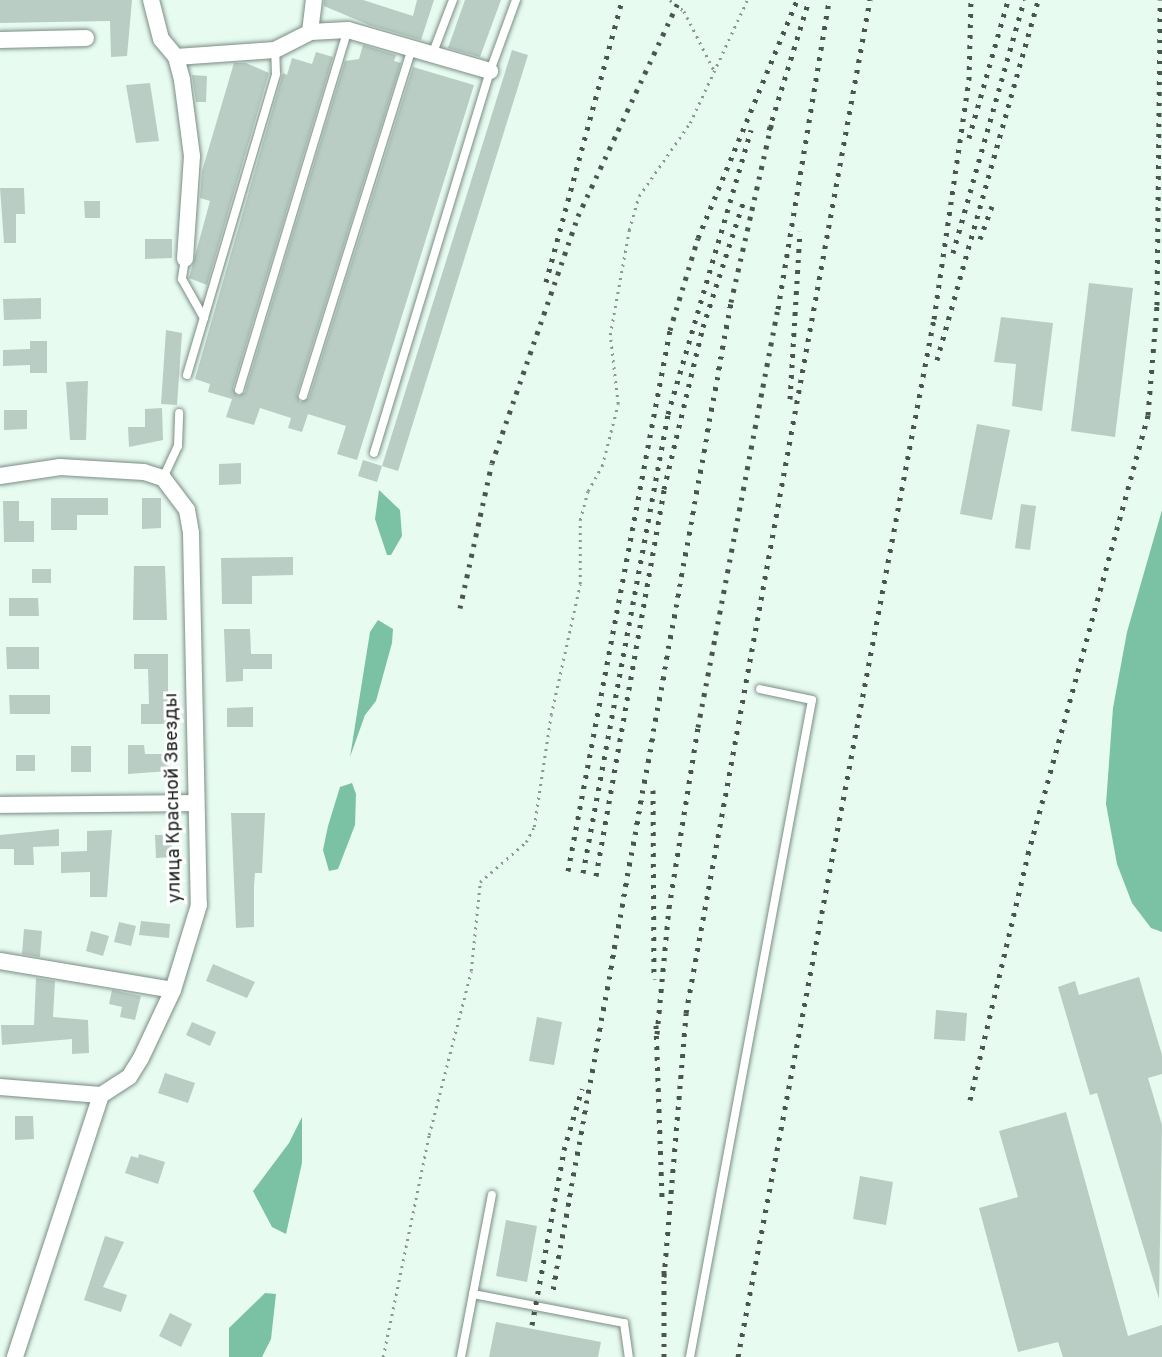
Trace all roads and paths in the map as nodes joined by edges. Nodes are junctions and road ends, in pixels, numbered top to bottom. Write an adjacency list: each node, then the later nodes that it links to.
1 (151, 0): 14 (street)
2 (314, 0): 8 (street)
3 (453, 0): 13 (lane)
4 (516, 0): 15 (lane)
5 (670, 0): 16 (path)
6 (747, 0): 16 (path)
7 (348, 30): 8 (street); 11 (street); 20 (lane)
8 (310, 32): 12 (street)
9 (86, 38): 10 (street)
10 (0, 40)
11 (412, 50): 13 (street); 21 (lane)
12 (275, 51): 14 (street); 18 (lane)
13 (432, 55): 15 (street)
14 (176, 57): 17 (street)
15 (490, 71): 23 (lane)
16 (715, 72): 36 (path)
17 (185, 259): 18 (lane)
18 (204, 318): 19 (lane)
19 (187, 375)
20 (239, 390)
21 (303, 396)
22 (179, 413): 25 (lane)
23 (374, 453)
24 (0, 476): 25 (street)
25 (163, 478): 27 (street, улица Красной Звезды)
26 (760, 689): 39 (lane)
27 (194, 803): 28 (street); 30 (street, улица Красной Звезды)
28 (0, 805)
29 (0, 961): 30 (street)
30 (173, 990): 32 (street, улица Красной Звезды)
31 (0, 1087): 32 (street)
32 (101, 1096): 35 (street)
33 (492, 1195): 34 (lane)
34 (473, 1294): 37 (lane); 38 (lane)
35 (15, 1357)
36 (383, 1357)
37 (461, 1357)
38 (629, 1357)
39 (690, 1357)

